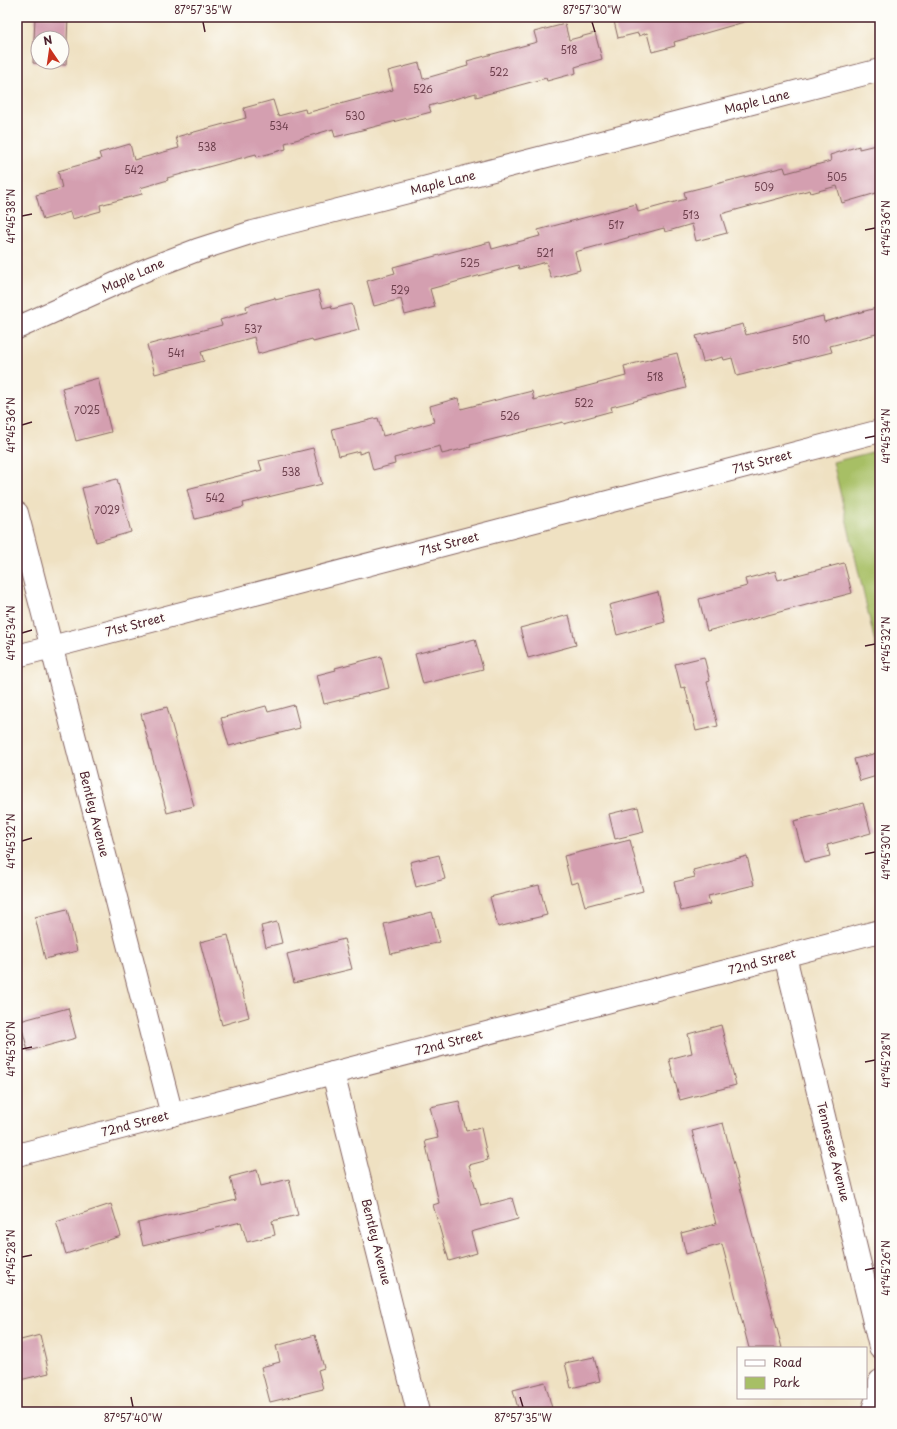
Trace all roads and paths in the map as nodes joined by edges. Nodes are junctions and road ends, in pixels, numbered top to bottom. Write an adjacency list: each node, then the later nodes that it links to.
1 (880, 70): 2 (street, Maple Lane)
2 (17, 328)
3 (880, 431): 5 (street, 71st Street)
4 (17, 513): 5 (street, Bentley Avenue)
5 (51, 647): 6 (street, 71st Street); 10 (street, Bentley Avenue)
6 (17, 656)
7 (880, 930): 8 (street, 72nd Street)
8 (785, 956): 9 (street, 72nd Street); 12 (street, Tennessee Avenue)
9 (333, 1073): 10 (street, 72nd Street); 14 (street, Bentley Avenue)
10 (172, 1115): 11 (street, 72nd Street)
11 (17, 1155)
12 (880, 1347)
13 (880, 1381): 15 (street)
14 (418, 1412)
15 (872, 1412)

